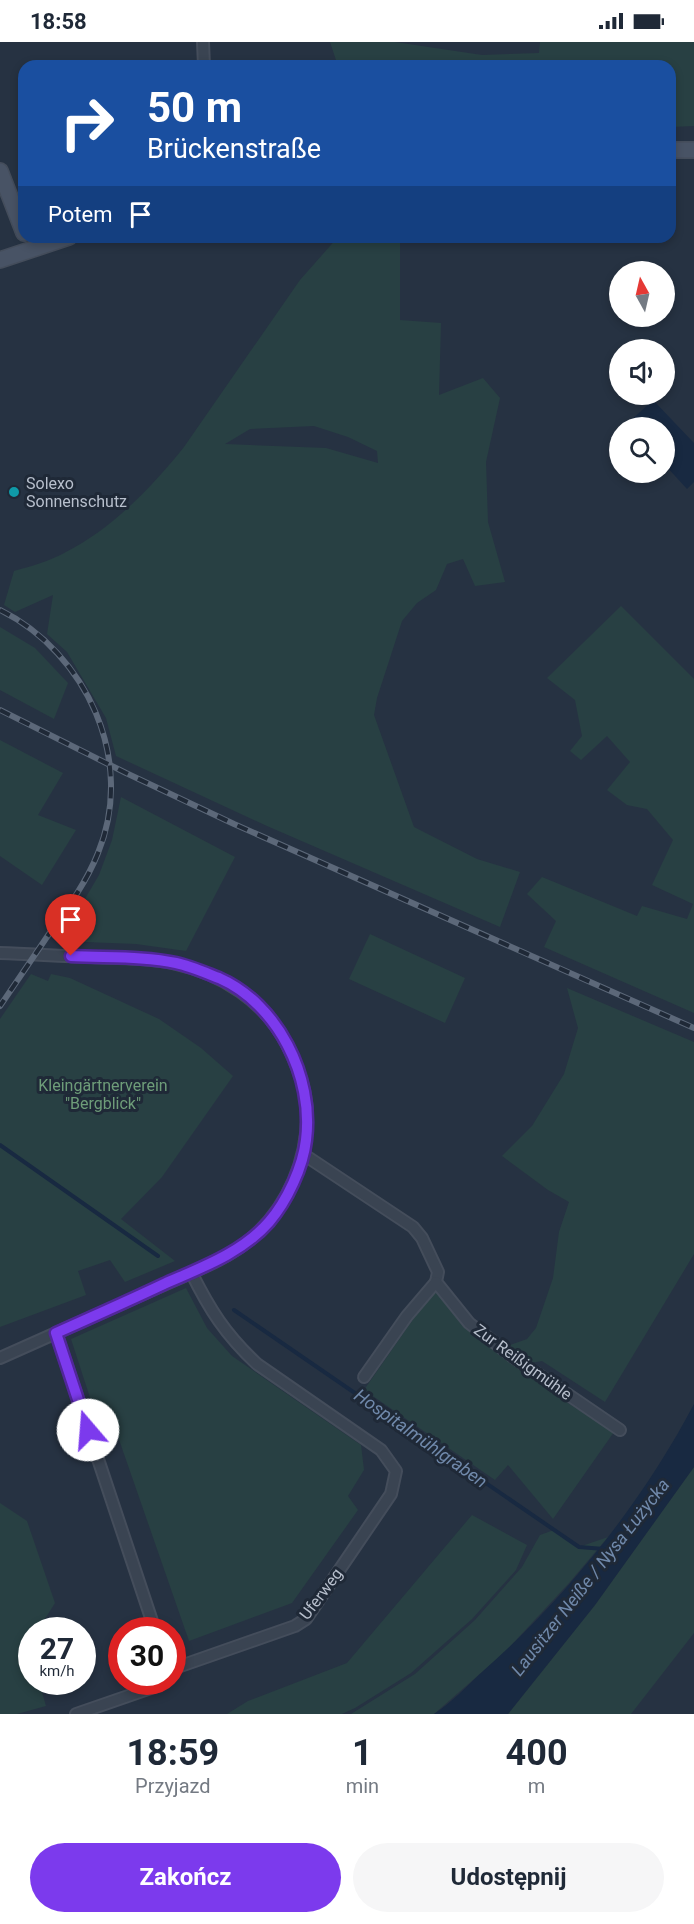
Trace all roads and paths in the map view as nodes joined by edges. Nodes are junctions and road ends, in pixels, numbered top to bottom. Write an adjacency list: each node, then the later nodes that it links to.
1 (203, 42): 2 (street)
2 (204, 60)
3 (676, 150): 4 (main road)
4 (694, 150)
5 (0, 171): 6 (main road)
6 (18, 217)
7 (23, 243): 8 (main road)
8 (0, 260)
9 (0, 953): 10 (street)
10 (303, 1154): 11 (street); 12 (street, Zur Reißigmühle)
11 (191, 1272): 13 (street); 18 (street, Uferweg)
12 (436, 1282): 15 (street); 16 (street, Zur Reißigmühle)
13 (56, 1333): 14 (street); 17 (street)
14 (0, 1358)
15 (364, 1377)
16 (620, 1430)
17 (151, 1617)
18 (186, 1664)
19 (129, 1695): 20 (street)
20 (76, 1714)

